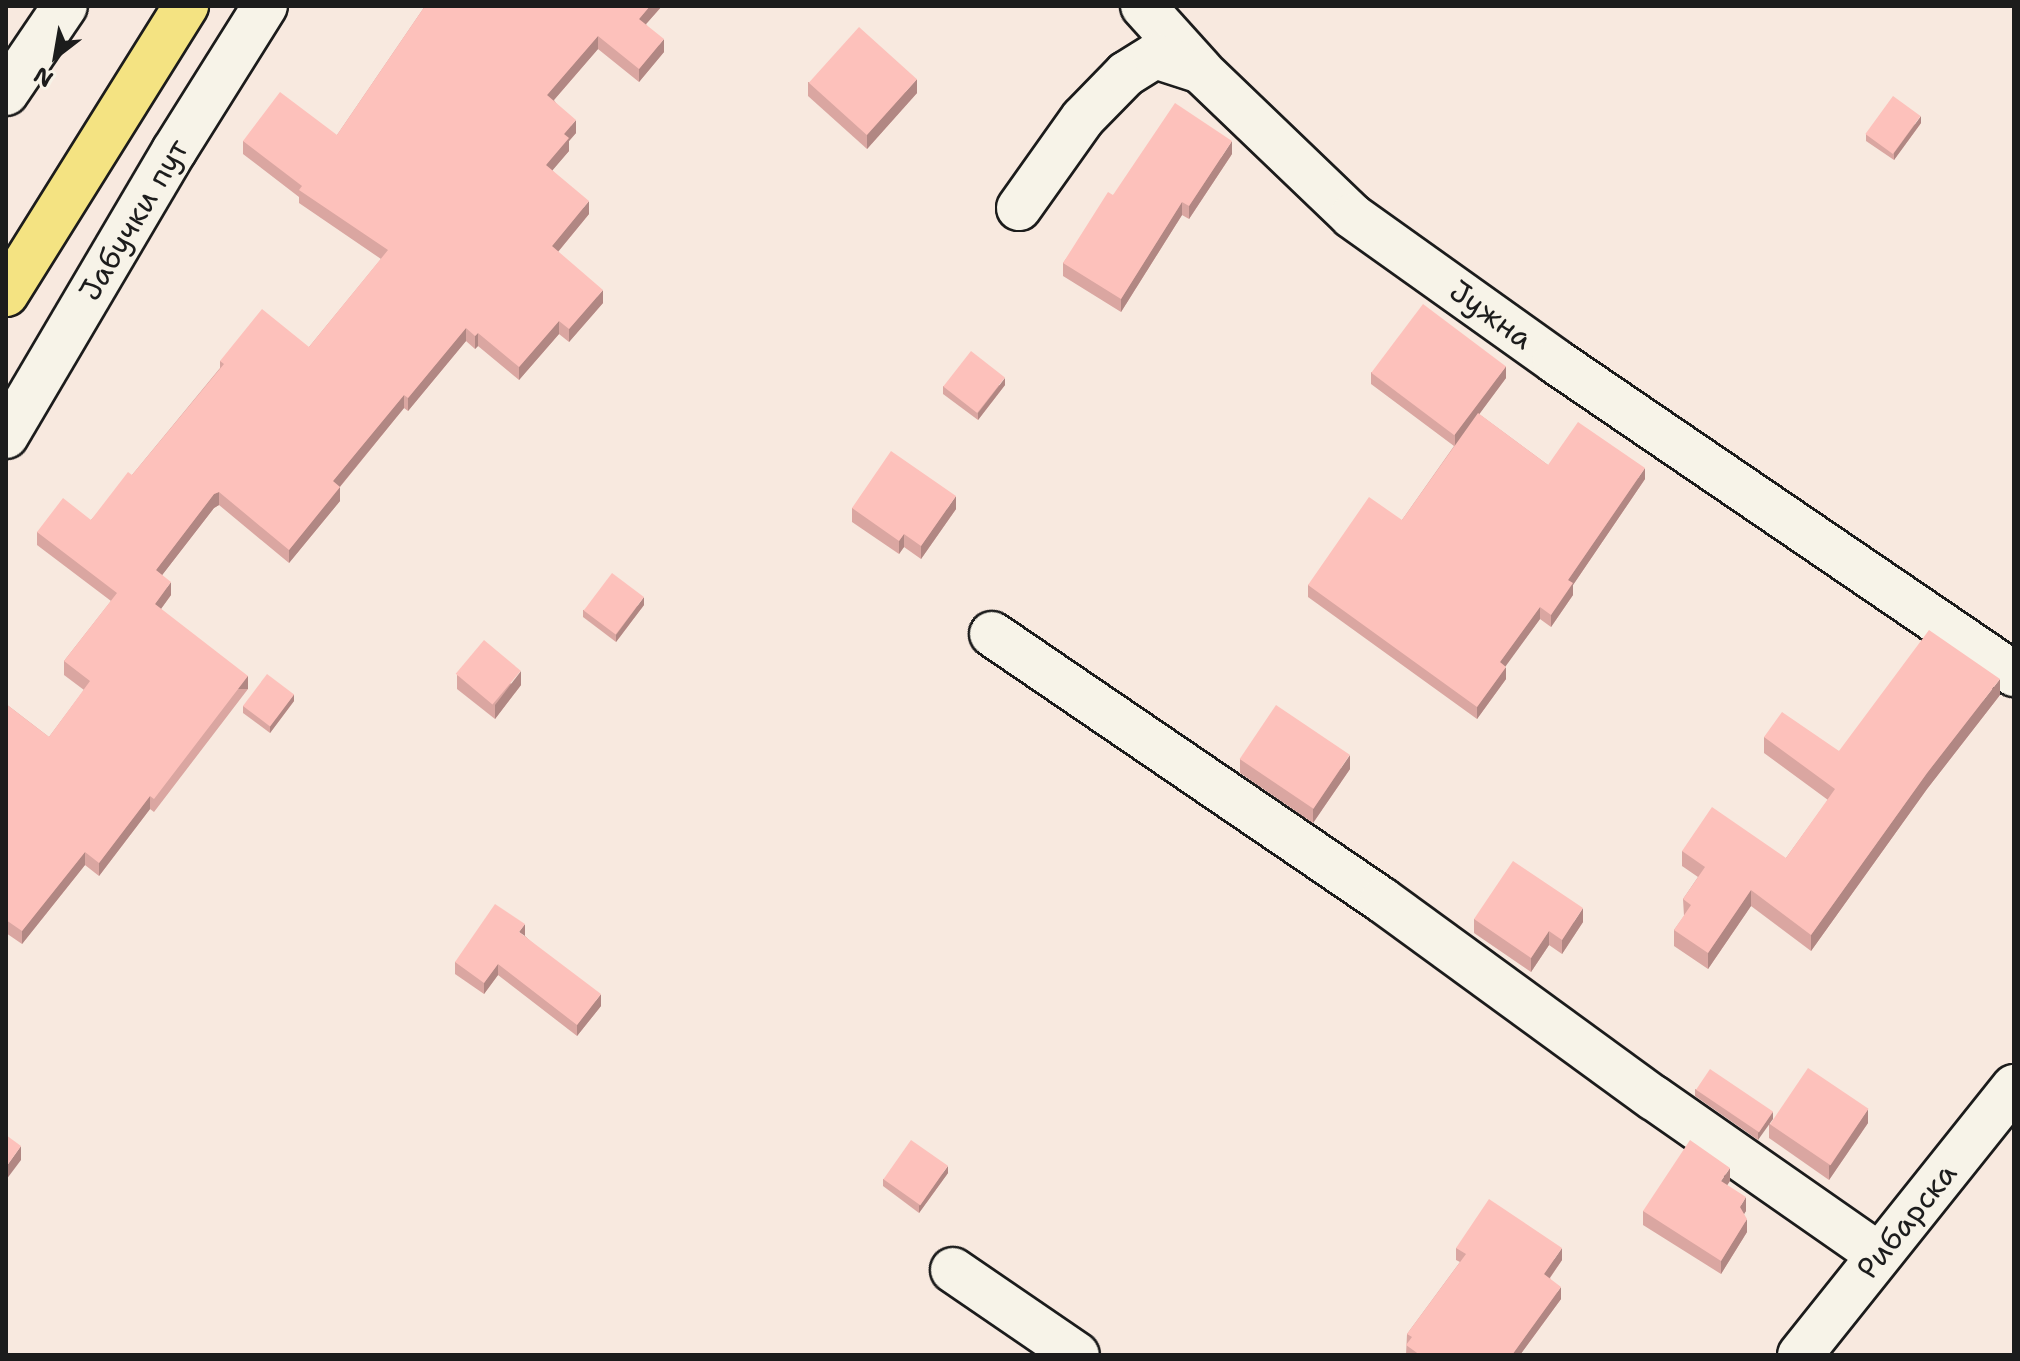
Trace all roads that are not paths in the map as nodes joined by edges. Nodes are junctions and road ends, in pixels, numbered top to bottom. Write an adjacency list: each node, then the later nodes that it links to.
1 (65, 6): 6 (street)
2 (186, 6): 8 (main road)
3 (265, 6): 9 (street, Јабучки пут)
4 (1143, 6): 5 (street)
5 (1201, 71): 7 (street, Јужна); 11 (street, Јужна)
6 (6, 93)
7 (1019, 208)
8 (6, 294)
9 (6, 436)
10 (992, 634): 13 (street)
11 (2014, 674)
12 (2014, 1087): 13 (street, Рибарска)
13 (1879, 1255): 16 (street, Рибарска)
14 (953, 1270): 15 (street)
15 (1077, 1355)
16 (1800, 1355)

